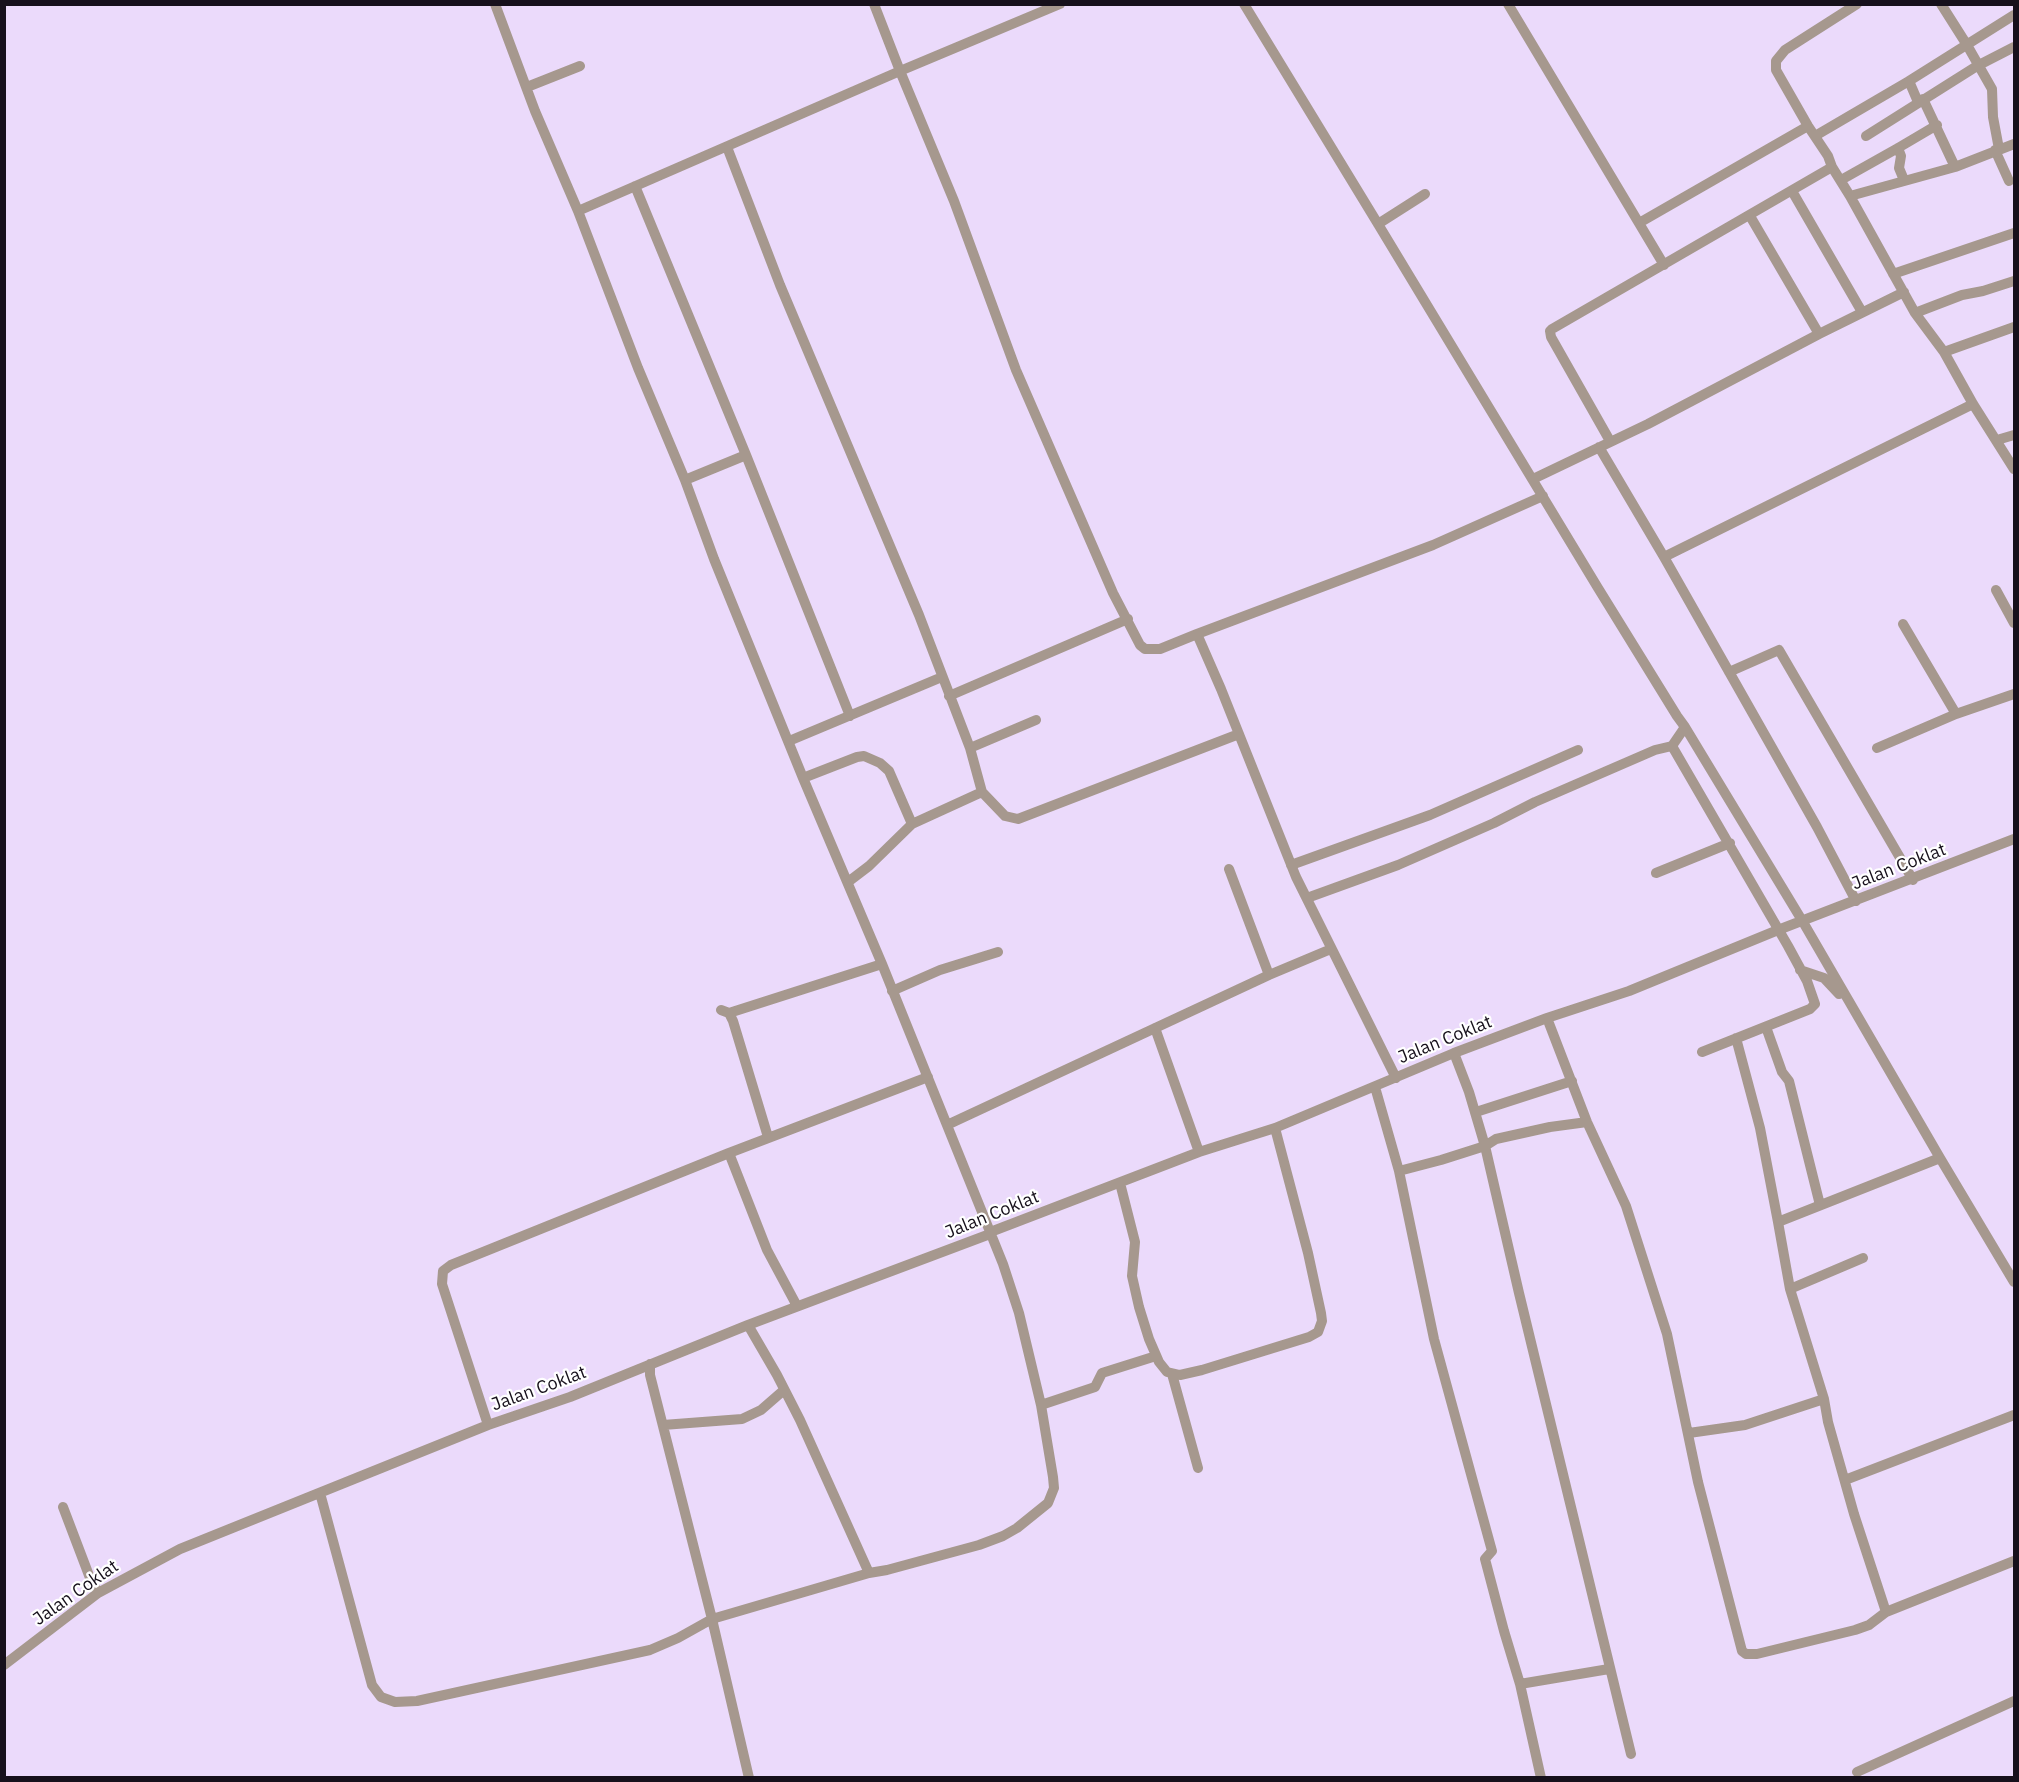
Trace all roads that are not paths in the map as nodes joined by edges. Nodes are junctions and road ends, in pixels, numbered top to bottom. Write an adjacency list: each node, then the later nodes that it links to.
1 (495, 4): 15 (street)
2 (874, 4): 13 (street)
3 (1060, 4): 13 (street)
4 (1244, 4): 37 (street)
5 (1508, 4): 36 (street)
6 (1857, 4): 18 (street)
7 (1941, 4): 9 (street)
8 (2014, 15): 9 (street)
9 (1967, 45): 12 (street); 14 (street)
10 (2014, 47): 12 (street)
11 (580, 66): 15 (street)
12 (1977, 66): 16 (street); 24 (street)
13 (900, 71): 22 (street); 60 (street)
14 (1910, 81): 16 (street); 19 (street)
15 (527, 87): 34 (street)
16 (1921, 100): 17 (street); 20 (street)
17 (1936, 125): 23 (street); 26 (street)
18 (1808, 126): 19 (street); 36 (street)
19 (1815, 136): 25 (street)
20 (1866, 136)
21 (2014, 144): 24 (street)
22 (727, 147): 30 (street); 65 (street)
23 (1898, 148): 27 (street); 28 (street)
24 (1997, 150): 26 (street); 29 (street)
25 (1832, 167): 27 (street); 31 (street)
26 (1955, 167): 28 (street)
27 (1841, 180): 33 (street)
28 (1904, 180): 33 (street)
29 (2009, 181)
30 (635, 186): 34 (street); 53 (street)
31 (1792, 191): 35 (street); 43 (street)
32 (1425, 194): 37 (street)
33 (1851, 196): 40 (street)
34 (578, 211): 56 (street)
35 (1750, 216): 39 (street); 46 (street)
36 (1639, 223): 39 (street)
37 (1378, 224): 55 (street)
38 (2014, 233): 40 (street)
39 (1664, 265): 51 (street)
40 (1893, 274): 42 (street)
41 (2014, 281): 44 (street)
42 (1904, 292): 43 (street); 44 (street)
43 (1862, 312): 46 (street)
44 (1915, 313): 47 (street)
45 (2014, 327): 47 (street)
46 (1819, 334): 51 (street)
47 (1944, 352): 48 (street)
48 (1973, 404): 50 (street); 58 (street)
49 (2014, 435): 50 (street)
50 (1997, 440): 54 (street)
51 (1610, 441): 52 (street)
52 (1599, 447): 55 (street); 58 (street)
53 (746, 455): 56 (street); 69 (street)
54 (2014, 469)
55 (1533, 479): 57 (street)
56 (685, 480): 73 (street)
57 (1543, 496): 63 (street); 71 (street)
58 (1664, 557): 64 (street)
59 (1996, 590): 61 (street)
60 (1128, 619): 63 (street); 67 (street)
61 (2014, 623)
62 (1903, 624): 68 (street)
63 (1197, 634): 72 (street)
64 (1729, 672): 86 (street); 89 (street)
65 (942, 677): 67 (street); 69 (street)
66 (2014, 694): 68 (street)
67 (949, 696): 75 (street)
68 (1956, 714): 76 (street)
69 (850, 716): 73 (street)
70 (1036, 720): 75 (street)
71 (1685, 727): 74 (street); 90 (street)
72 (1239, 734): 79 (street); 83 (street)
73 (789, 741): 78 (street)
74 (1672, 746): 82 (street); 88 (street)
75 (970, 748): 79 (street)
76 (1877, 748)
77 (1578, 750): 83 (street)
78 (803, 778): 80 (street); 87 (street)
79 (982, 792): 80 (street)
80 (912, 824): 87 (street)
81 (2014, 839): 86 (street, Jalan Coklat)
82 (1730, 843): 85 (street); 91 (street)
83 (1291, 865): 88 (street)
84 (1229, 869): 96 (street)
85 (1656, 873)
86 (1913, 880): 89 (street, Jalan Coklat)
87 (848, 882): 94 (street)
88 (1307, 898): 92 (street)
89 (1856, 901): 90 (street, Jalan Coklat)
90 (1803, 922): 91 (street, Jalan Coklat); 104 (street)
91 (1778, 930): 95 (street); 98 (street, Jalan Coklat)
92 (1331, 949): 96 (street); 106 (street)
93 (998, 952): 97 (street)
94 (882, 964): 97 (street); 113 (street)
95 (1800, 970): 99 (street); 104 (street)
96 (1269, 975): 100 (street)
97 (892, 991): 105 (street)
98 (1547, 1018): 103 (street, Jalan Coklat); 107 (street)
99 (1766, 1027): 101 (street); 120 (street)
100 (1155, 1028): 111 (street); 115 (street)
101 (1736, 1038): 102 (street); 121 (street)
102 (1702, 1052)
103 (1454, 1053): 106 (street, Jalan Coklat); 109 (street)
104 (1885, 1061): 117 (street)
105 (928, 1077): 111 (street); 113 (street)
106 (1396, 1078): 108 (street, Jalan Coklat)
107 (1572, 1082): 109 (street); 110 (street)
108 (1375, 1087): 112 (street, Jalan Coklat); 118 (street)
109 (1476, 1112): 114 (street)
110 (1587, 1122): 114 (street); 137 (street)
111 (947, 1125): 122 (street)
112 (1275, 1128): 115 (street, Jalan Coklat); 130 (street)
113 (768, 1137): 116 (street)
114 (1485, 1146): 118 (street); 148 (street)
115 (1199, 1152): 119 (street, Jalan Coklat)
116 (729, 1153): 126 (street); 135 (street)
117 (1940, 1158): 120 (street); 124 (street)
118 (1403, 1170): 149 (street)
119 (1120, 1183): 122 (street, Jalan Coklat); 128 (street)
120 (1820, 1205): 121 (street)
121 (1779, 1222): 125 (street)
122 (990, 1234): 126 (street, Jalan Coklat); 133 (street)
123 (1863, 1258): 125 (street)
124 (2014, 1282)
125 (1790, 1289): 132 (street)
126 (797, 1306): 127 (street, Jalan Coklat)
127 (748, 1325): 129 (street, Jalan Coklat); 131 (street)
128 (1156, 1356): 130 (street); 133 (street)
129 (650, 1364): 135 (street, Jalan Coklat); 136 (street)
130 (1172, 1374): 138 (street)
131 (784, 1390): 136 (street); 143 (street)
132 (1824, 1399): 137 (street); 139 (street)
133 (1041, 1405): 143 (street)
134 (2014, 1415): 139 (street)
135 (488, 1425): 140 (street, Jalan Coklat)
136 (663, 1425): 146 (street)
137 (1689, 1432): 145 (street)
138 (1198, 1468)
139 (1845, 1480): 145 (street)
140 (320, 1493): 144 (street, Jalan Coklat); 146 (street)
141 (63, 1507): 144 (street)
142 (2014, 1561): 145 (street)
143 (869, 1573): 146 (street)
144 (98, 1593): 147 (street, Jalan Coklat)
145 (1886, 1612)
146 (712, 1619): 153 (street)
147 (4, 1665)
148 (1609, 1669): 149 (street); 151 (street)
149 (1520, 1684): 154 (street)
150 (2014, 1701): 152 (street)
151 (1631, 1754)
152 (1857, 1772)
153 (749, 1778)
154 (1541, 1778)

